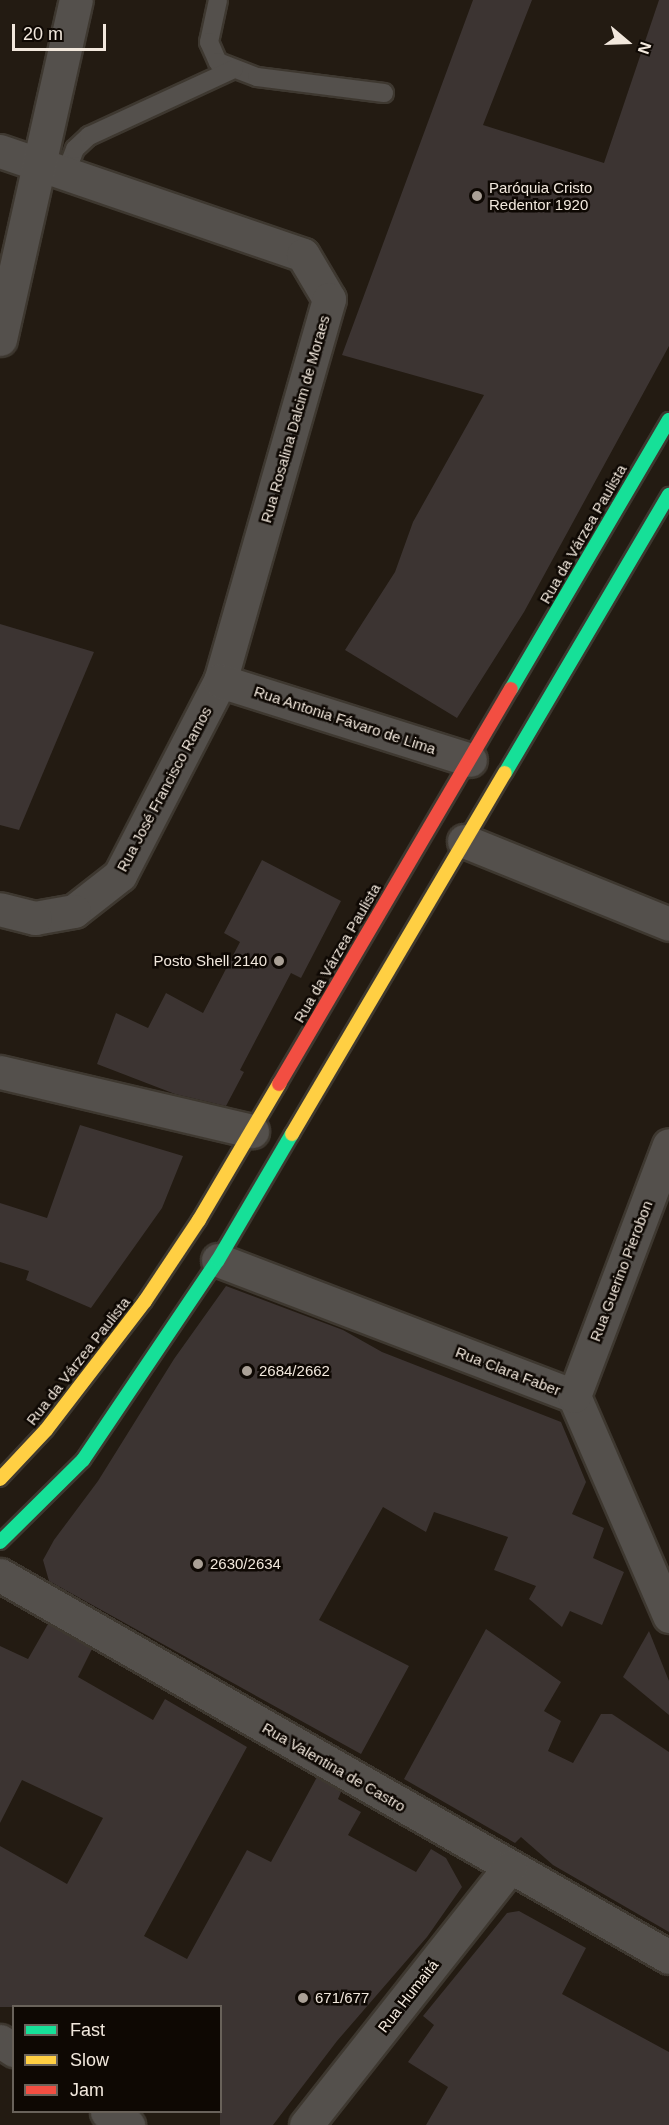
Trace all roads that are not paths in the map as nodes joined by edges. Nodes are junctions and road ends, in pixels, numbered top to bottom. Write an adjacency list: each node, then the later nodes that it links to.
1 (76, 0): 6 (street)
2 (218, 0): 3 (lane)
3 (234, 69): 4 (lane); 6 (lane)
4 (384, 93)
5 (0, 151): 6 (street, Rua Rosalina Dalcim de Moraes)
6 (53, 170): 7 (street); 10 (street, Rua Rosalina Dalcim de Moraes)
7 (0, 339)
8 (669, 420): 11 (main road, Rua da Várzea Paulista)
9 (669, 495): 12 (main road)
10 (220, 681): 11 (street, Rua Antonia Fávaro de Lima); 13 (street, Rua José Francisco Ramos)
11 (470, 760): 16 (main road, Rua da Várzea Paulista)
12 (464, 842): 14 (street); 18 (main road)
13 (0, 909)
14 (669, 924)
15 (0, 1072): 16 (street)
16 (252, 1131): 20 (main road, Rua da Várzea Paulista)
17 (669, 1145): 19 (street, Rua Guerino Pierobon)
18 (218, 1260): 19 (street, Rua Clara Faber); 21 (main road)
19 (574, 1396): 23 (street, Rua Clara Faber)
20 (0, 1479)
21 (0, 1542)
22 (0, 1575): 24 (street, Rua Valentina de Castro)
23 (669, 1616)
24 (510, 1867): 25 (street, Rua Valentina de Castro); 28 (street, Rua Humaitá)
25 (669, 1957)
26 (109, 2113): 27 (street)
27 (128, 2125)
28 (306, 2125)

